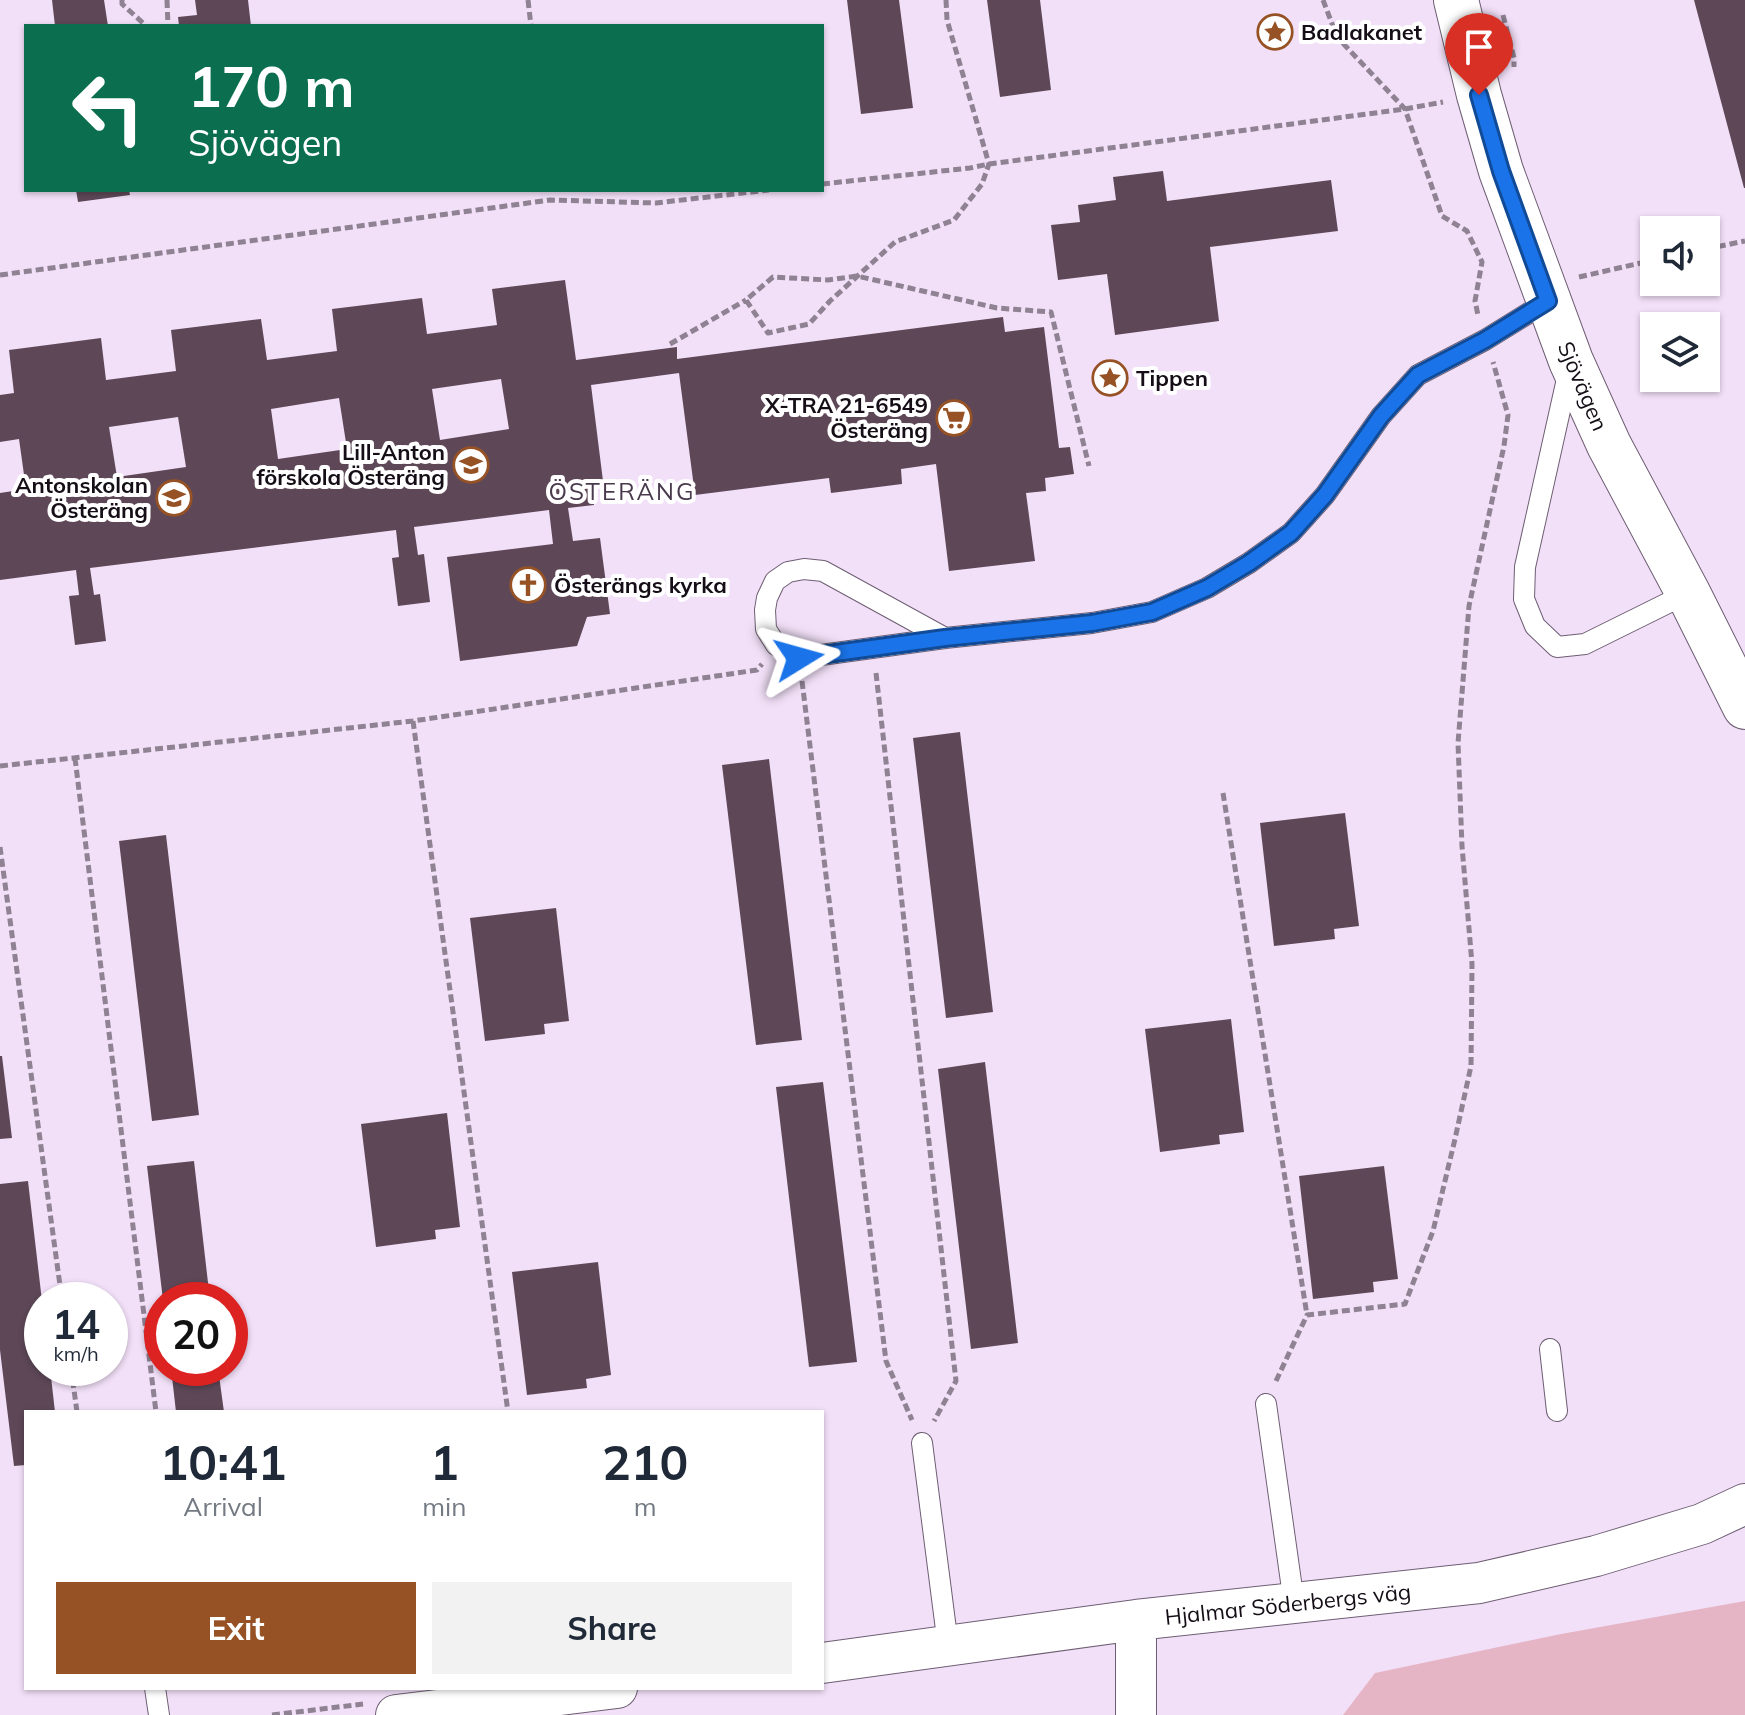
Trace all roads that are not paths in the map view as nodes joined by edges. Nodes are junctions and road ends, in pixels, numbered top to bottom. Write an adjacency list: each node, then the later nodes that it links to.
1 (1456, 0): 2 (street, Sjövägen)
2 (1548, 301): 3 (street, Sjövägen); 5 (lane)
3 (1571, 361): 4 (street, Sjövägen); 4 (lane)
4 (1688, 593): 6 (street, Sjövägen)
5 (945, 638): 5 (lane)
6 (1745, 707)
7 (1550, 1349): 9 (lane)
8 (1266, 1404): 12 (lane)
9 (1557, 1411)
10 (922, 1443): 14 (lane)
11 (1745, 1504): 12 (street, Hjalmar Söderbergs väg)
12 (1294, 1603): 13 (street, Hjalmar Söderbergs väg)
13 (1136, 1620): 14 (street, Hjalmar Söderbergs väg); 21 (street)
14 (948, 1645): 15 (street, Hjalmar Söderbergs väg)
15 (824, 1663)
16 (155, 1690): 19 (lane)
17 (584, 1690): 18 (street)
18 (502, 1695): 20 (street)
19 (159, 1715)
20 (396, 1715)
21 (1136, 1715)

